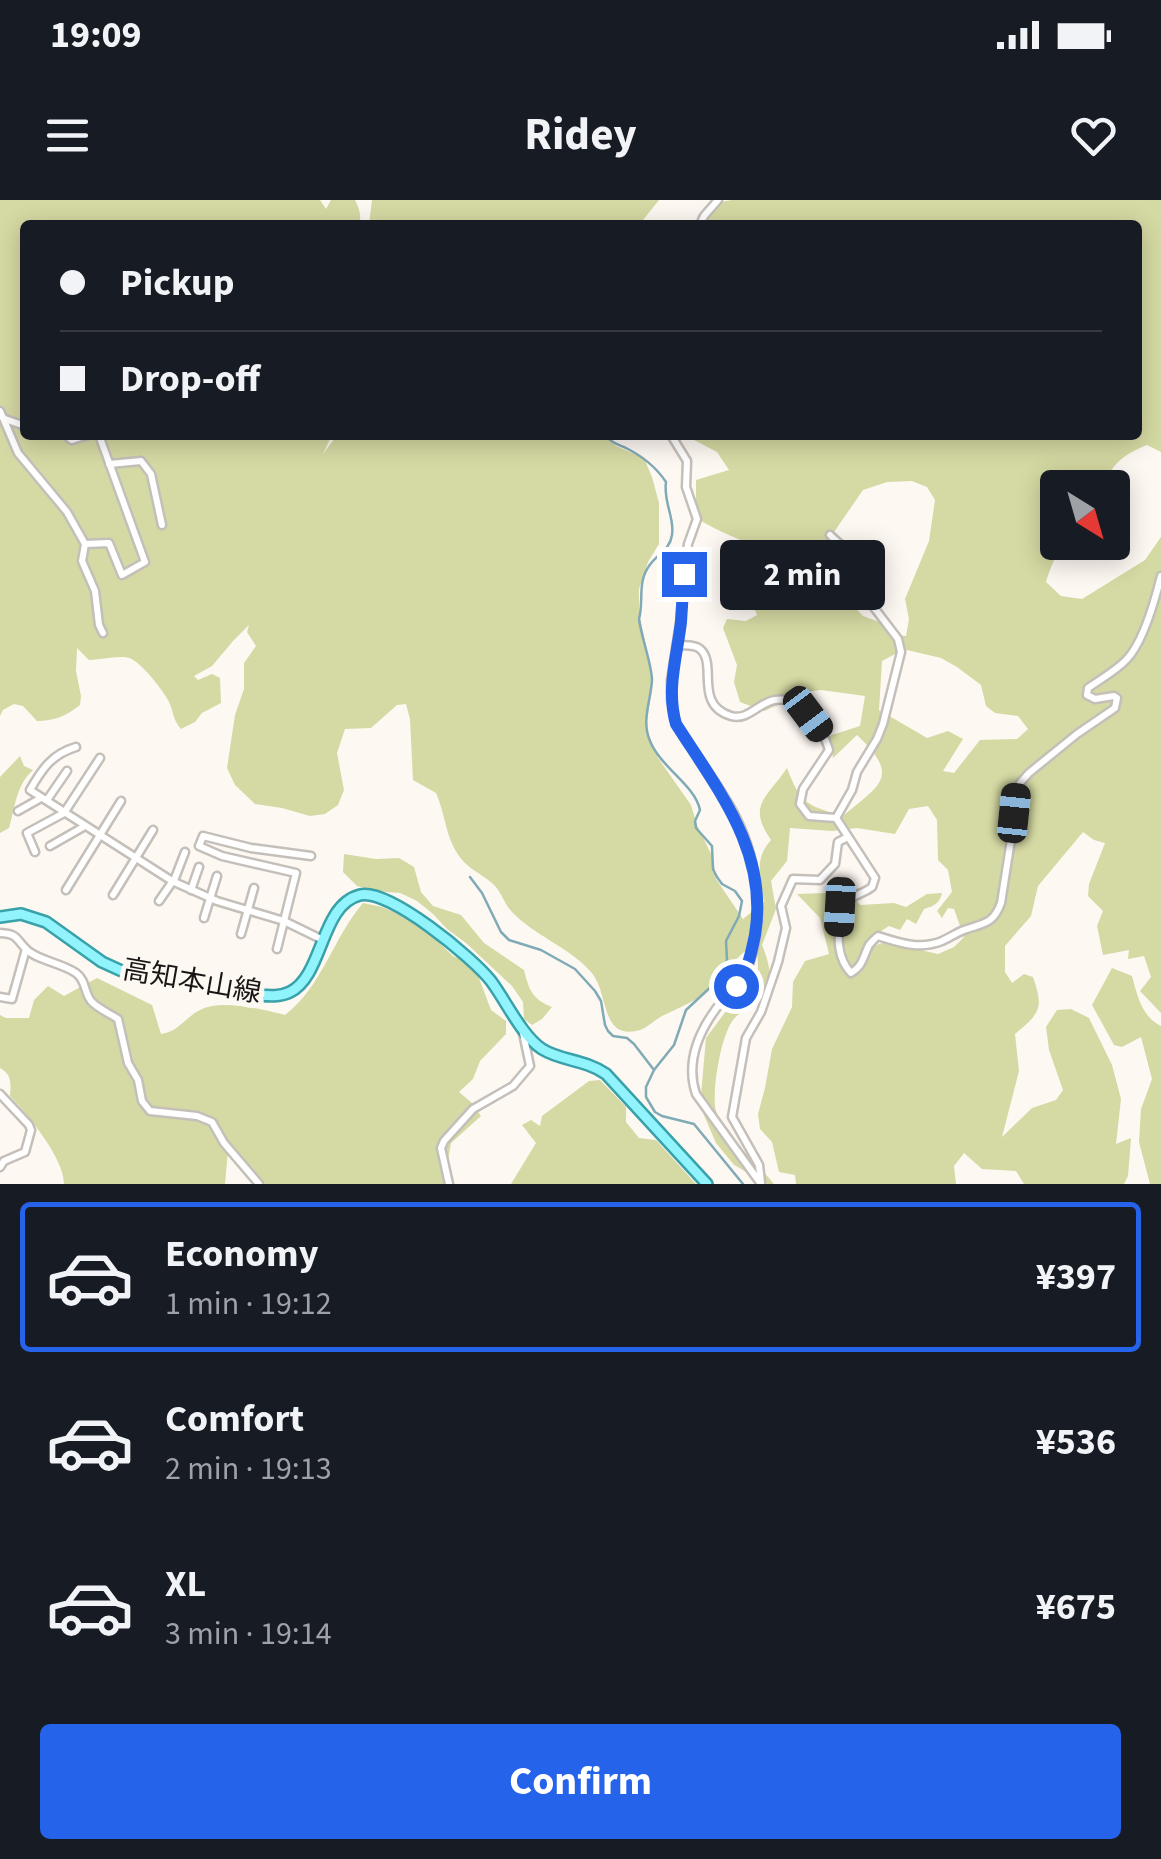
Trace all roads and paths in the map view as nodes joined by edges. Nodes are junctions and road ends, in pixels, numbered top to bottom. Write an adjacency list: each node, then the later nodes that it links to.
1 (718, 200): 2 (street)
2 (702, 220)
3 (2, 415): 9 (street)
4 (101, 440): 6 (street)
5 (674, 440): 12 (street)
6 (109, 464): 7 (street); 9 (street)
7 (162, 525)
8 (830, 534): 20 (street)
9 (85, 544): 11 (street)
10 (1161, 576): 24 (street)
11 (103, 633)
12 (677, 645): 20 (street); 55 (street)
13 (76, 747): 16 (street)
14 (100, 758): 19 (street)
15 (67, 771): 16 (street)
16 (44, 799): 18 (street); 19 (street)
17 (120, 800): 23 (street)
18 (18, 811)
19 (64, 812): 21 (street); 26 (street)
20 (836, 818): 24 (street)
21 (84, 826): 23 (street); 25 (street)
22 (153, 830): 29 (street)
23 (98, 835): 29 (street); 34 (street)
24 (848, 837): 55 (street)
25 (50, 846)
26 (35, 852)
27 (185, 852): 32 (street)
28 (311, 856): 42 (street)
29 (135, 859): 32 (street); 36 (street)
30 (199, 867): 35 (street)
31 (217, 876): 37 (street)
32 (172, 881): 35 (street); 38 (street)
33 (254, 888): 39 (street)
34 (66, 890)
35 (192, 890): 37 (street)
36 (113, 895)
37 (210, 899): 39 (street); 41 (street)
38 (159, 901)
39 (247, 912): 42 (street); 44 (street)
40 (0, 917): 45 (main road, 高知本山線)
41 (204, 918)
42 (284, 920): 45 (street); 47 (street)
43 (0, 933): 46 (street)
44 (241, 934)
45 (323, 940): 49 (main road, 高知本山線)
46 (26, 949): 48 (street); 52 (street)
47 (277, 949)
48 (0, 996)
49 (521, 1025): 53 (street); 54 (main road, 高知本山線)
50 (0, 1094): 51 (street)
51 (1, 1162)
52 (259, 1184)
53 (449, 1184)
54 (707, 1184)
55 (761, 1184)

